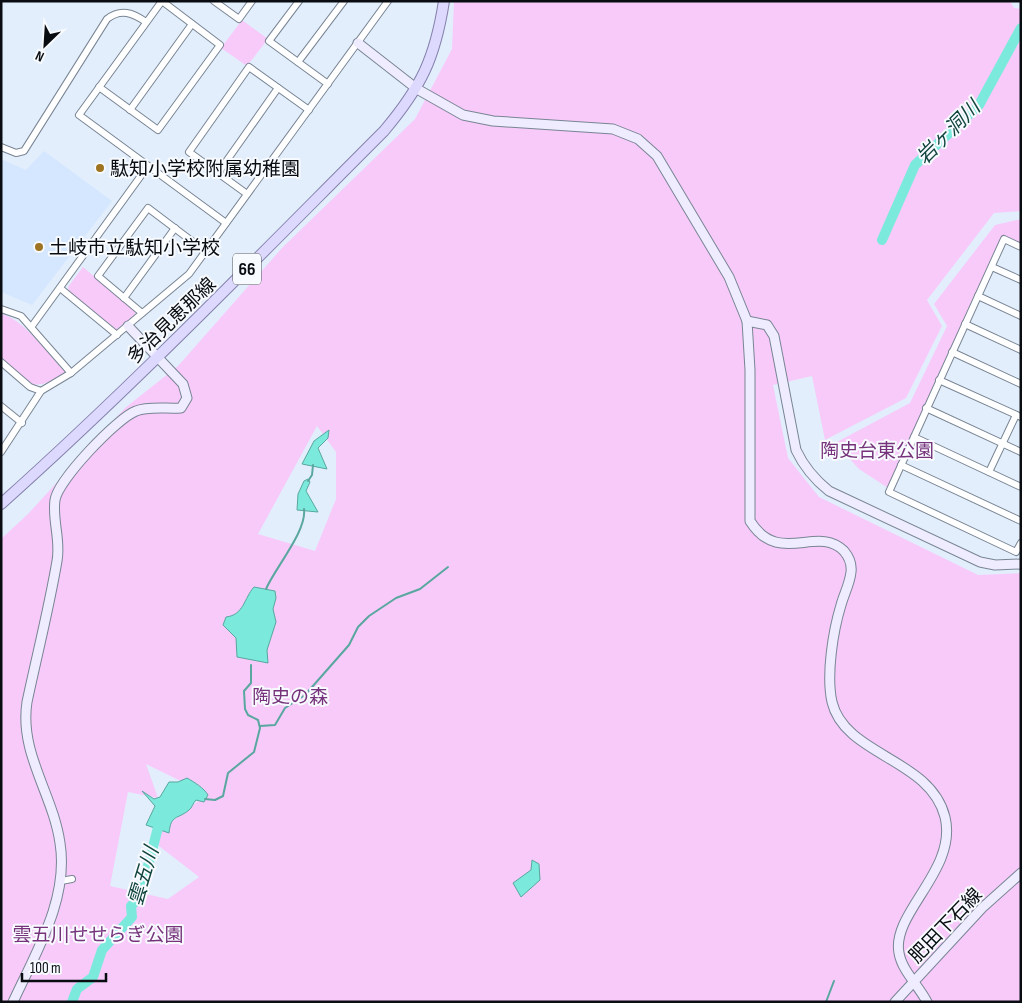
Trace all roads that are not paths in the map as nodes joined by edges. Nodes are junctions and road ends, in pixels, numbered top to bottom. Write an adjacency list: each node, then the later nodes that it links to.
1 (214, 1): 2 (street)
2 (252, 1)
3 (299, 1): 10 (street)
4 (344, 1): 10 (street)
5 (388, 1): 9 (street)
6 (444, 1): 14 (main road, 多治見恵那線 / 66)
7 (146, 22): 8 (street); 12 (street); 17 (street)
8 (192, 24): 15 (street); 15 (street)
9 (358, 43): 11 (street); 14 (street)
10 (298, 62): 11 (street)
11 (328, 84): 16 (street)
12 (99, 87): 15 (street); 18 (street)
13 (278, 88): 16 (street); 19 (street); 19 (street)
14 (417, 89): 33 (street); 40 (main road, 多治見恵那線 / 66)
15 (130, 110)
16 (309, 110): 20 (street)
17 (1, 147)
18 (148, 166): 21 (street); 27 (street)
19 (218, 173): 20 (street)
20 (247, 194): 21 (street)
21 (226, 223): 24 (street)
22 (175, 228): 24 (street); 29 (street); 29 (street)
23 (1021, 247): 25 (street)
24 (205, 251): 31 (street)
25 (992, 266): 26 (street); 28 (street)
26 (1021, 280)
27 (60, 288): 35 (street); 37 (street)
28 (978, 296): 32 (street); 34 (street)
29 (124, 298): 31 (street)
30 (1, 309): 35 (street)
31 (142, 313): 36 (street)
32 (1021, 316)
33 (748, 321): 60 (street); 64 (street)
34 (965, 324): 38 (street); 39 (street)
35 (32, 326): 42 (street)
36 (128, 326): 37 (street); 40 (street)
37 (117, 335): 42 (street)
38 (1021, 350)
39 (952, 352): 43 (street); 44 (street)
40 (158, 356): 57 (main road, 多治見恵那線 / 66); 63 (street)
41 (1, 362): 45 (street)
42 (71, 373): 45 (street)
43 (939, 380): 47 (street); 48 (street)
44 (1021, 384)
45 (42, 391): 49 (street)
46 (1, 406): 49 (street)
47 (926, 408): 50 (street); 51 (street)
48 (1018, 416): 51 (street)
49 (22, 423): 52 (street)
50 (914, 436): 54 (street); 55 (street)
51 (1002, 444): 53 (street); 55 (street)
52 (2, 449)
53 (1021, 452)
54 (901, 465): 58 (street); 59 (street)
55 (989, 472): 56 (street)
56 (1021, 486)
57 (1, 504)
58 (1021, 520)
59 (1021, 543)
60 (1021, 564)
61 (1021, 873): 64 (street, 肥田下石線)
62 (72, 879): 63 (street)
63 (61, 881): 65 (street)
64 (914, 981): 66 (street, 肥田下石線); 67 (street)
65 (13, 1002)
66 (895, 1002)
67 (927, 1002)

